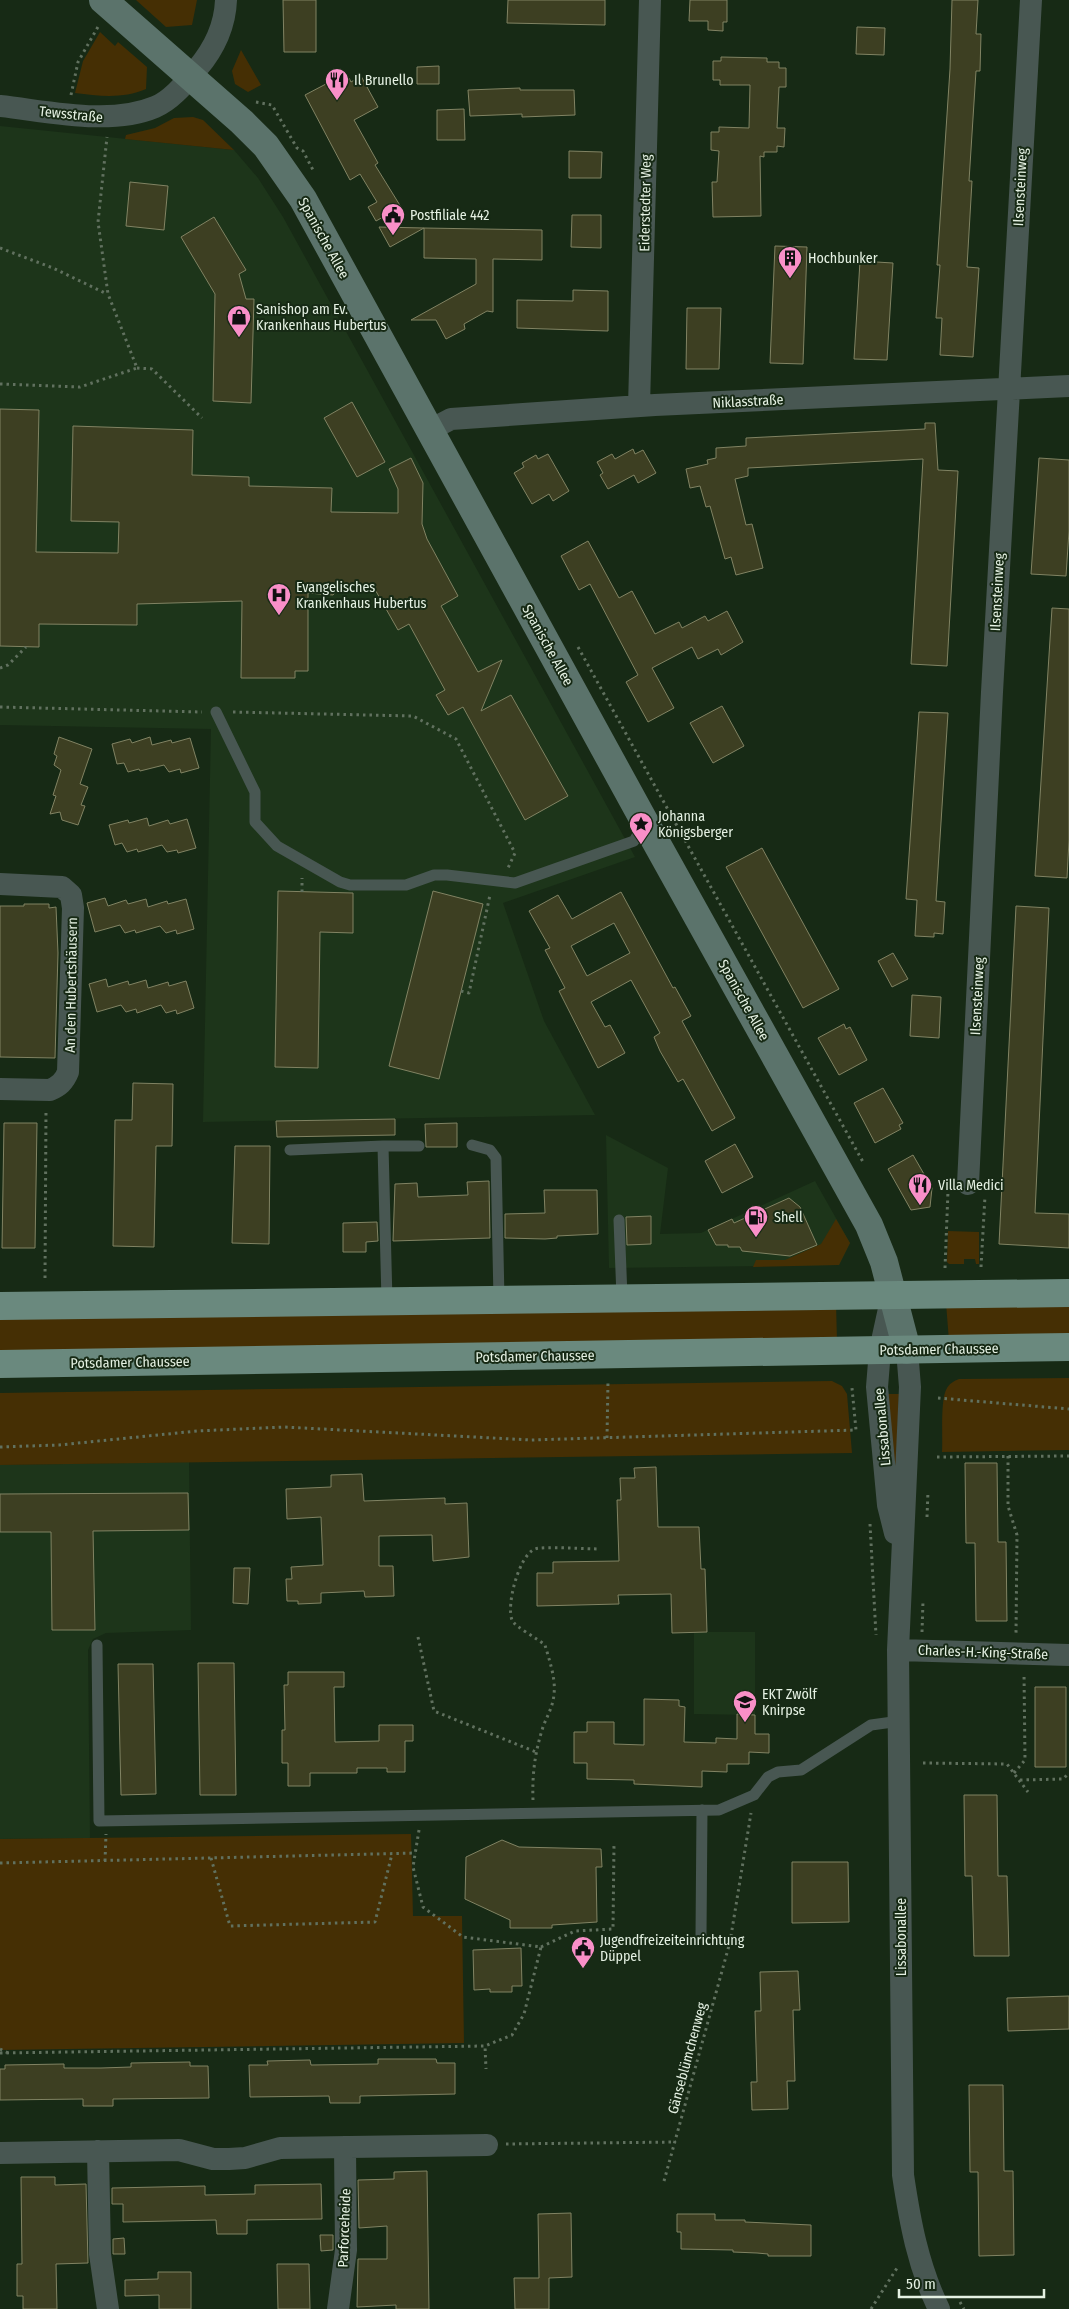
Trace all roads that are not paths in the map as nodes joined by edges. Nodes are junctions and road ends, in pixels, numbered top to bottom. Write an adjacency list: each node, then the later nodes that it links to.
1 (226, 0): 5 (street, Tewsstraße)
2 (650, 0): 9 (street, Eiderstedter Weg)
3 (1031, 0): 8 (street, Ilsensteinweg)
4 (102, 11): 5 (main road, Spanische Allee)
5 (190, 77): 6 (street, Tewsstraße); 10 (main road, Spanische Allee)
6 (0, 106)
7 (1069, 386): 8 (street, Niklasstraße)
8 (1008, 389): 9 (street, Niklasstraße); 19 (street, Ilsensteinweg)
9 (640, 406): 10 (street, Niklasstraße)
10 (430, 430): 12 (main road, Spanische Allee)
11 (216, 712): 12 (lane)
12 (645, 822): 22 (main road, Spanische Allee)
13 (0, 884): 14 (street, An den Hubertshäusern)
14 (0, 1089)
15 (472, 1145): 24 (lane)
16 (383, 1146): 17 (lane); 18 (lane); 25 (lane)
17 (419, 1146)
18 (290, 1150)
19 (968, 1184)
20 (619, 1220): 23 (lane)
21 (1069, 1293): 22 (main road)
22 (892, 1294): 23 (main road); 28 (street, Lissabonallee); 29 (main road, Spanische Allee)
23 (622, 1298): 24 (main road)
24 (499, 1299): 25 (main road)
25 (387, 1301): 26 (main road)
26 (0, 1306)
27 (1069, 1347): 29 (main road, Potsdamer Chaussee)
28 (880, 1350): 29 (main road, Potsdamer Chaussee); 30 (main road, Potsdamer Chaussee); 31 (street, Lissabonallee)
29 (907, 1350): 31 (street, Lissabonallee)
30 (0, 1364)
31 (901, 1560): 33 (street, Lissabonallee)
32 (97, 1645): 36 (lane)
33 (887, 1647): 34 (street, Charles-H.-King-Straße); 35 (street, Lissabonallee)
34 (1069, 1655)
35 (900, 1721): 36 (lane); 42 (street, Lissabonallee)
36 (702, 1810): 37 (lane)
37 (702, 1935)
38 (487, 2145): 39 (street)
39 (345, 2147): 40 (street); 44 (street, Parforceheide)
40 (98, 2151): 41 (street); 43 (street)
41 (0, 2153)
42 (949, 2305)
43 (108, 2309)
44 (338, 2309)

